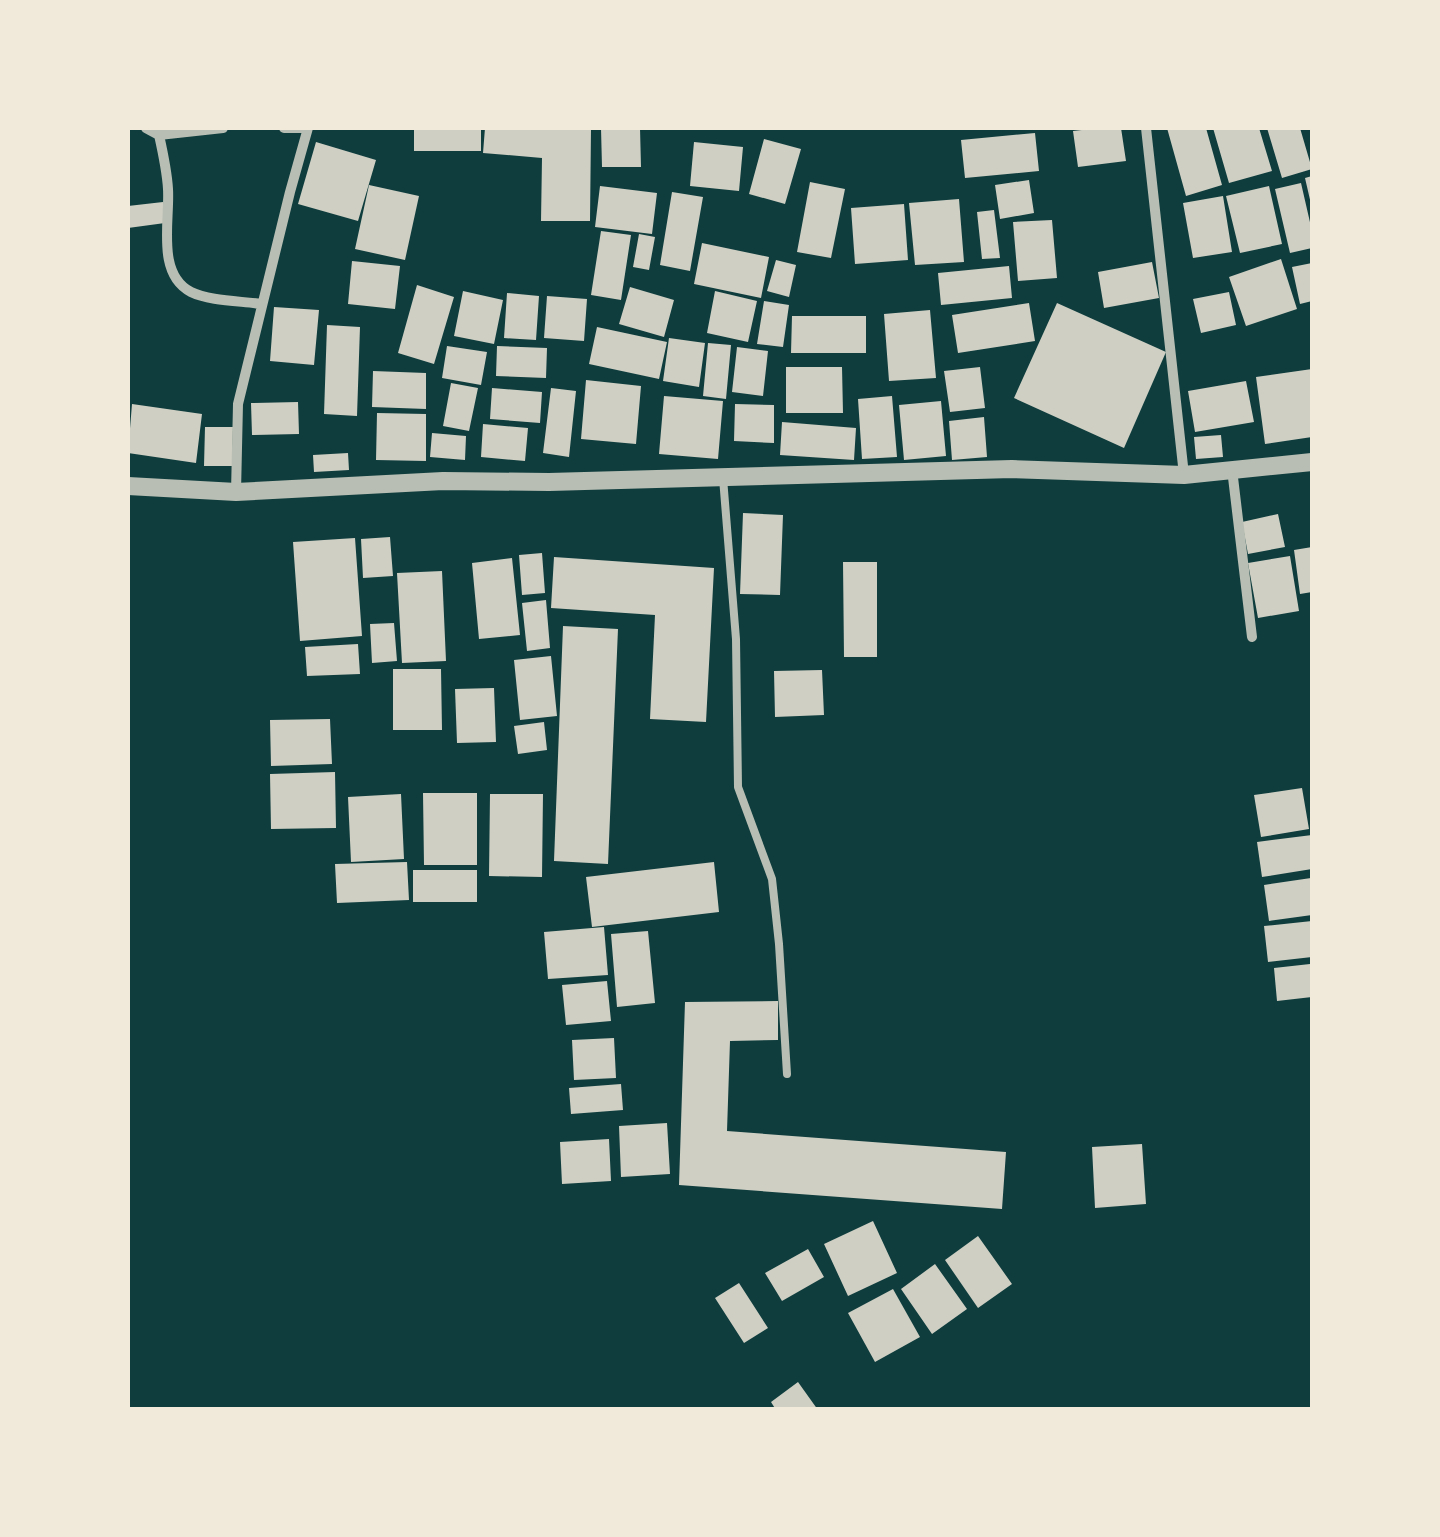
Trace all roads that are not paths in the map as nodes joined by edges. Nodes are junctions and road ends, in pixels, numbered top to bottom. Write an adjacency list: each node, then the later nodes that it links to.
1 (146, 128): 6 (street)
2 (223, 128): 6 (street)
3 (284, 128): 4 (street)
4 (308, 128): 7 (street)
5 (1146, 128): 10 (street)
6 (158, 131): 7 (street)
7 (261, 304): 13 (street)
8 (1312, 462): 9 (street)
9 (1233, 474): 10 (street); 14 (street)
10 (1184, 475): 11 (street)
11 (722, 478): 13 (street); 15 (lane)
12 (128, 486): 13 (street)
13 (236, 492)
14 (1252, 636)
15 (787, 1074)

